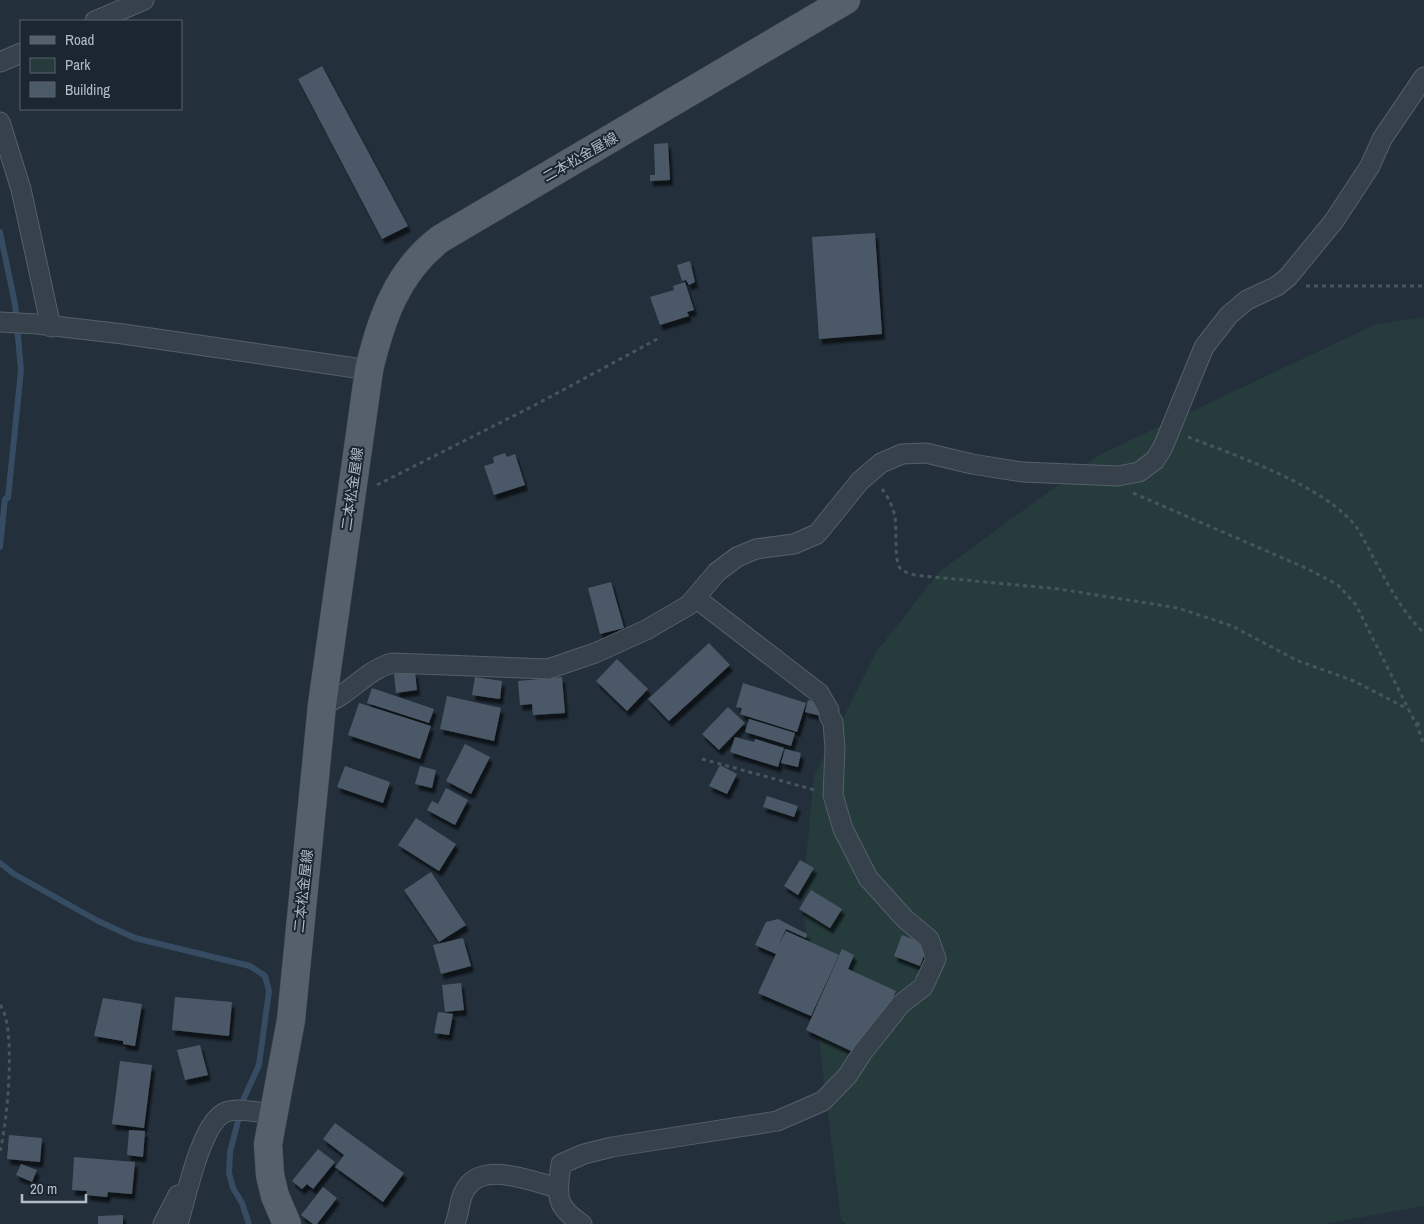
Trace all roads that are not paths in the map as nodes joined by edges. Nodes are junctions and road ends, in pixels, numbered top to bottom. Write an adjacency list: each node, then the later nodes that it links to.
1 (144, 0): 3 (street)
2 (846, 0): 10 (main road, 二本松金屋線)
3 (97, 20)
4 (20, 53): 5 (street)
5 (0, 62)
6 (1424, 77): 11 (street)
7 (0, 122): 9 (street)
8 (0, 322): 9 (street)
9 (51, 327): 10 (street)
10 (368, 370): 12 (main road, 二本松金屋線)
11 (697, 599): 12 (street); 15 (street)
12 (322, 705): 13 (main road, 二本松金屋線)
13 (273, 1114): 14 (street); 18 (main road, 二本松金屋線)
14 (190, 1183): 16 (street); 17 (street)
15 (558, 1188): 19 (street); 20 (street)
16 (163, 1224)
17 (178, 1224)
18 (287, 1224)
19 (455, 1224)
20 (582, 1224)

